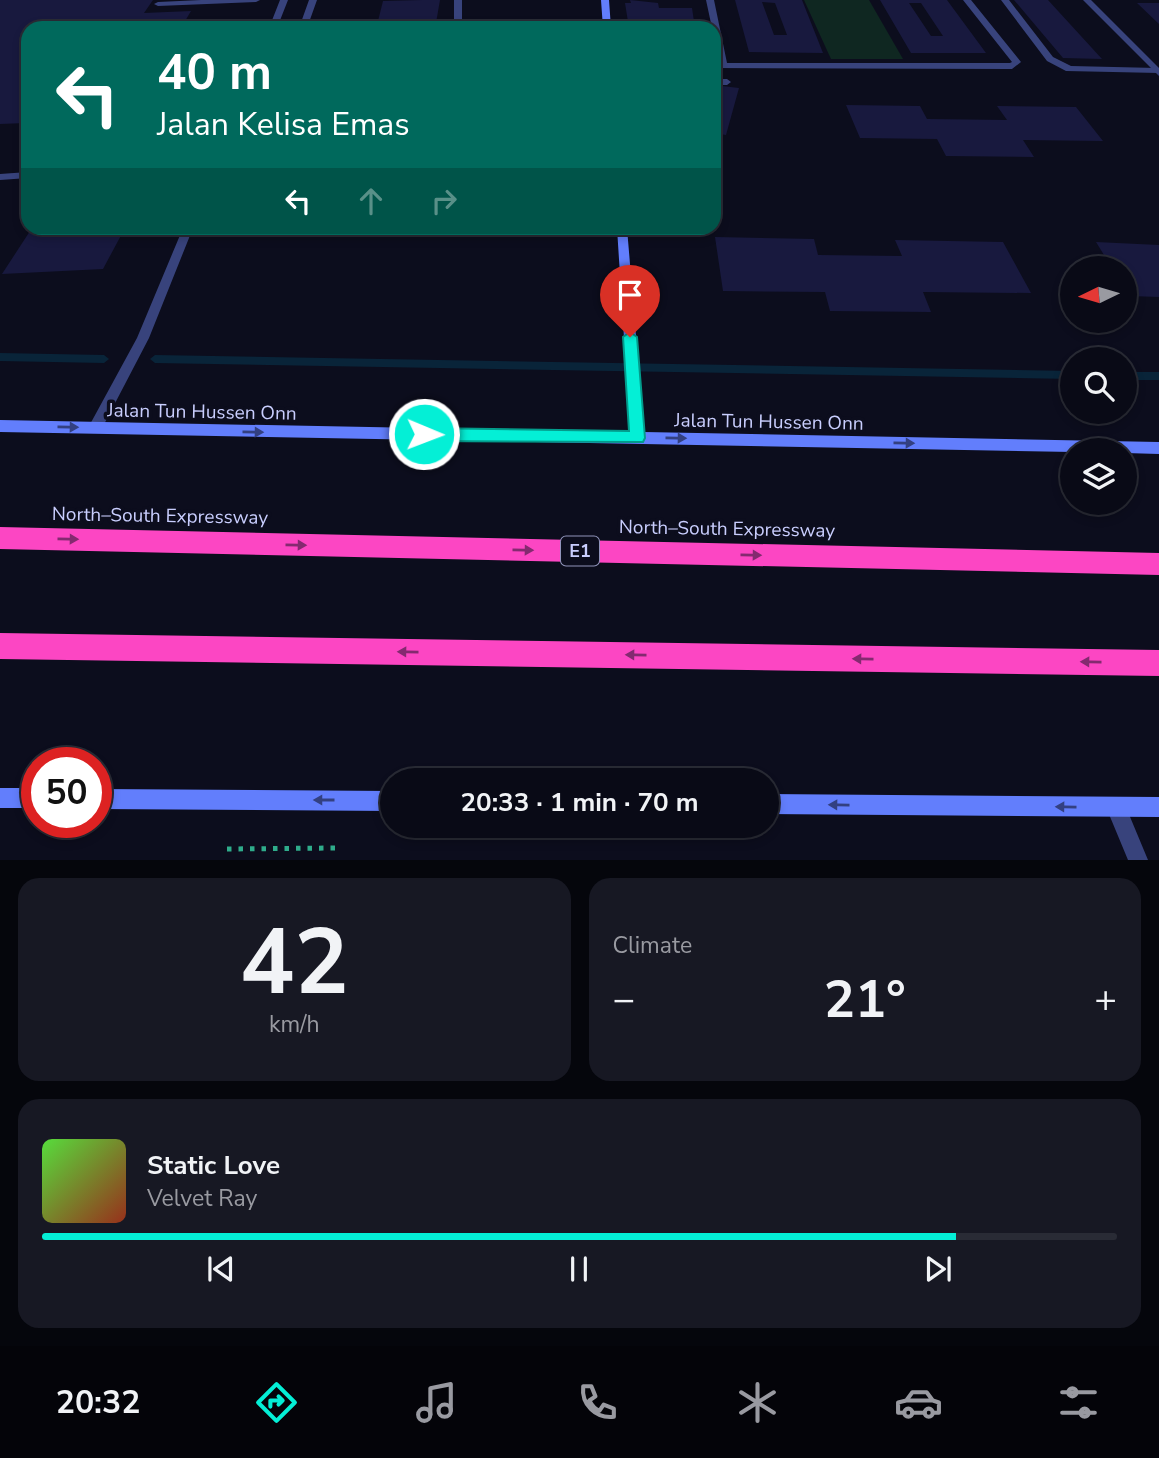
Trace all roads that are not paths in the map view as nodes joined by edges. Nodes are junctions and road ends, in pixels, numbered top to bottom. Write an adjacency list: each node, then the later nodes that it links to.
1 (257, 0): 10 (street)
2 (284, 0): 11 (street)
3 (313, 0): 12 (street)
4 (458, 0): 13 (street)
5 (606, 0): 14 (main road)
6 (710, 0): 15 (street)
7 (967, 0): 16 (street)
8 (1005, 0): 17 (street)
9 (1087, 0): 17 (street)
10 (158, 4)
11 (275, 21)
12 (306, 21)
13 (458, 21)
14 (607, 21)
15 (713, 21)
16 (721, 65)
17 (1158, 72)
18 (721, 82): 19 (street)
19 (727, 82)
20 (21, 176): 21 (street)
21 (0, 177)
22 (185, 235): 25 (street)
23 (623, 235): 26 (main road)
24 (0, 426): 25 (main road, Jalan Tun Hussen Onn, one-way to 25)
25 (95, 428): 26 (main road, Jalan Tun Hussen Onn, one-way to 26)
26 (637, 438): 27 (main road, Jalan Tun Hussen Onn, one-way to 27)
27 (1159, 449)
28 (0, 538): 29 (highway, North–South Expressway / E1, one-way to 29)
29 (1159, 564)
30 (0, 646): 31 (highway, one-way to 30)
31 (1159, 663)
32 (0, 798): 33 (main road)
33 (21, 798)
34 (112, 799): 35 (main road, one-way to 34)
35 (380, 801)
36 (779, 804): 37 (main road, one-way to 36)
37 (1116, 807): 38 (main road); 39 (street)
38 (1159, 807)
39 (1138, 859)

